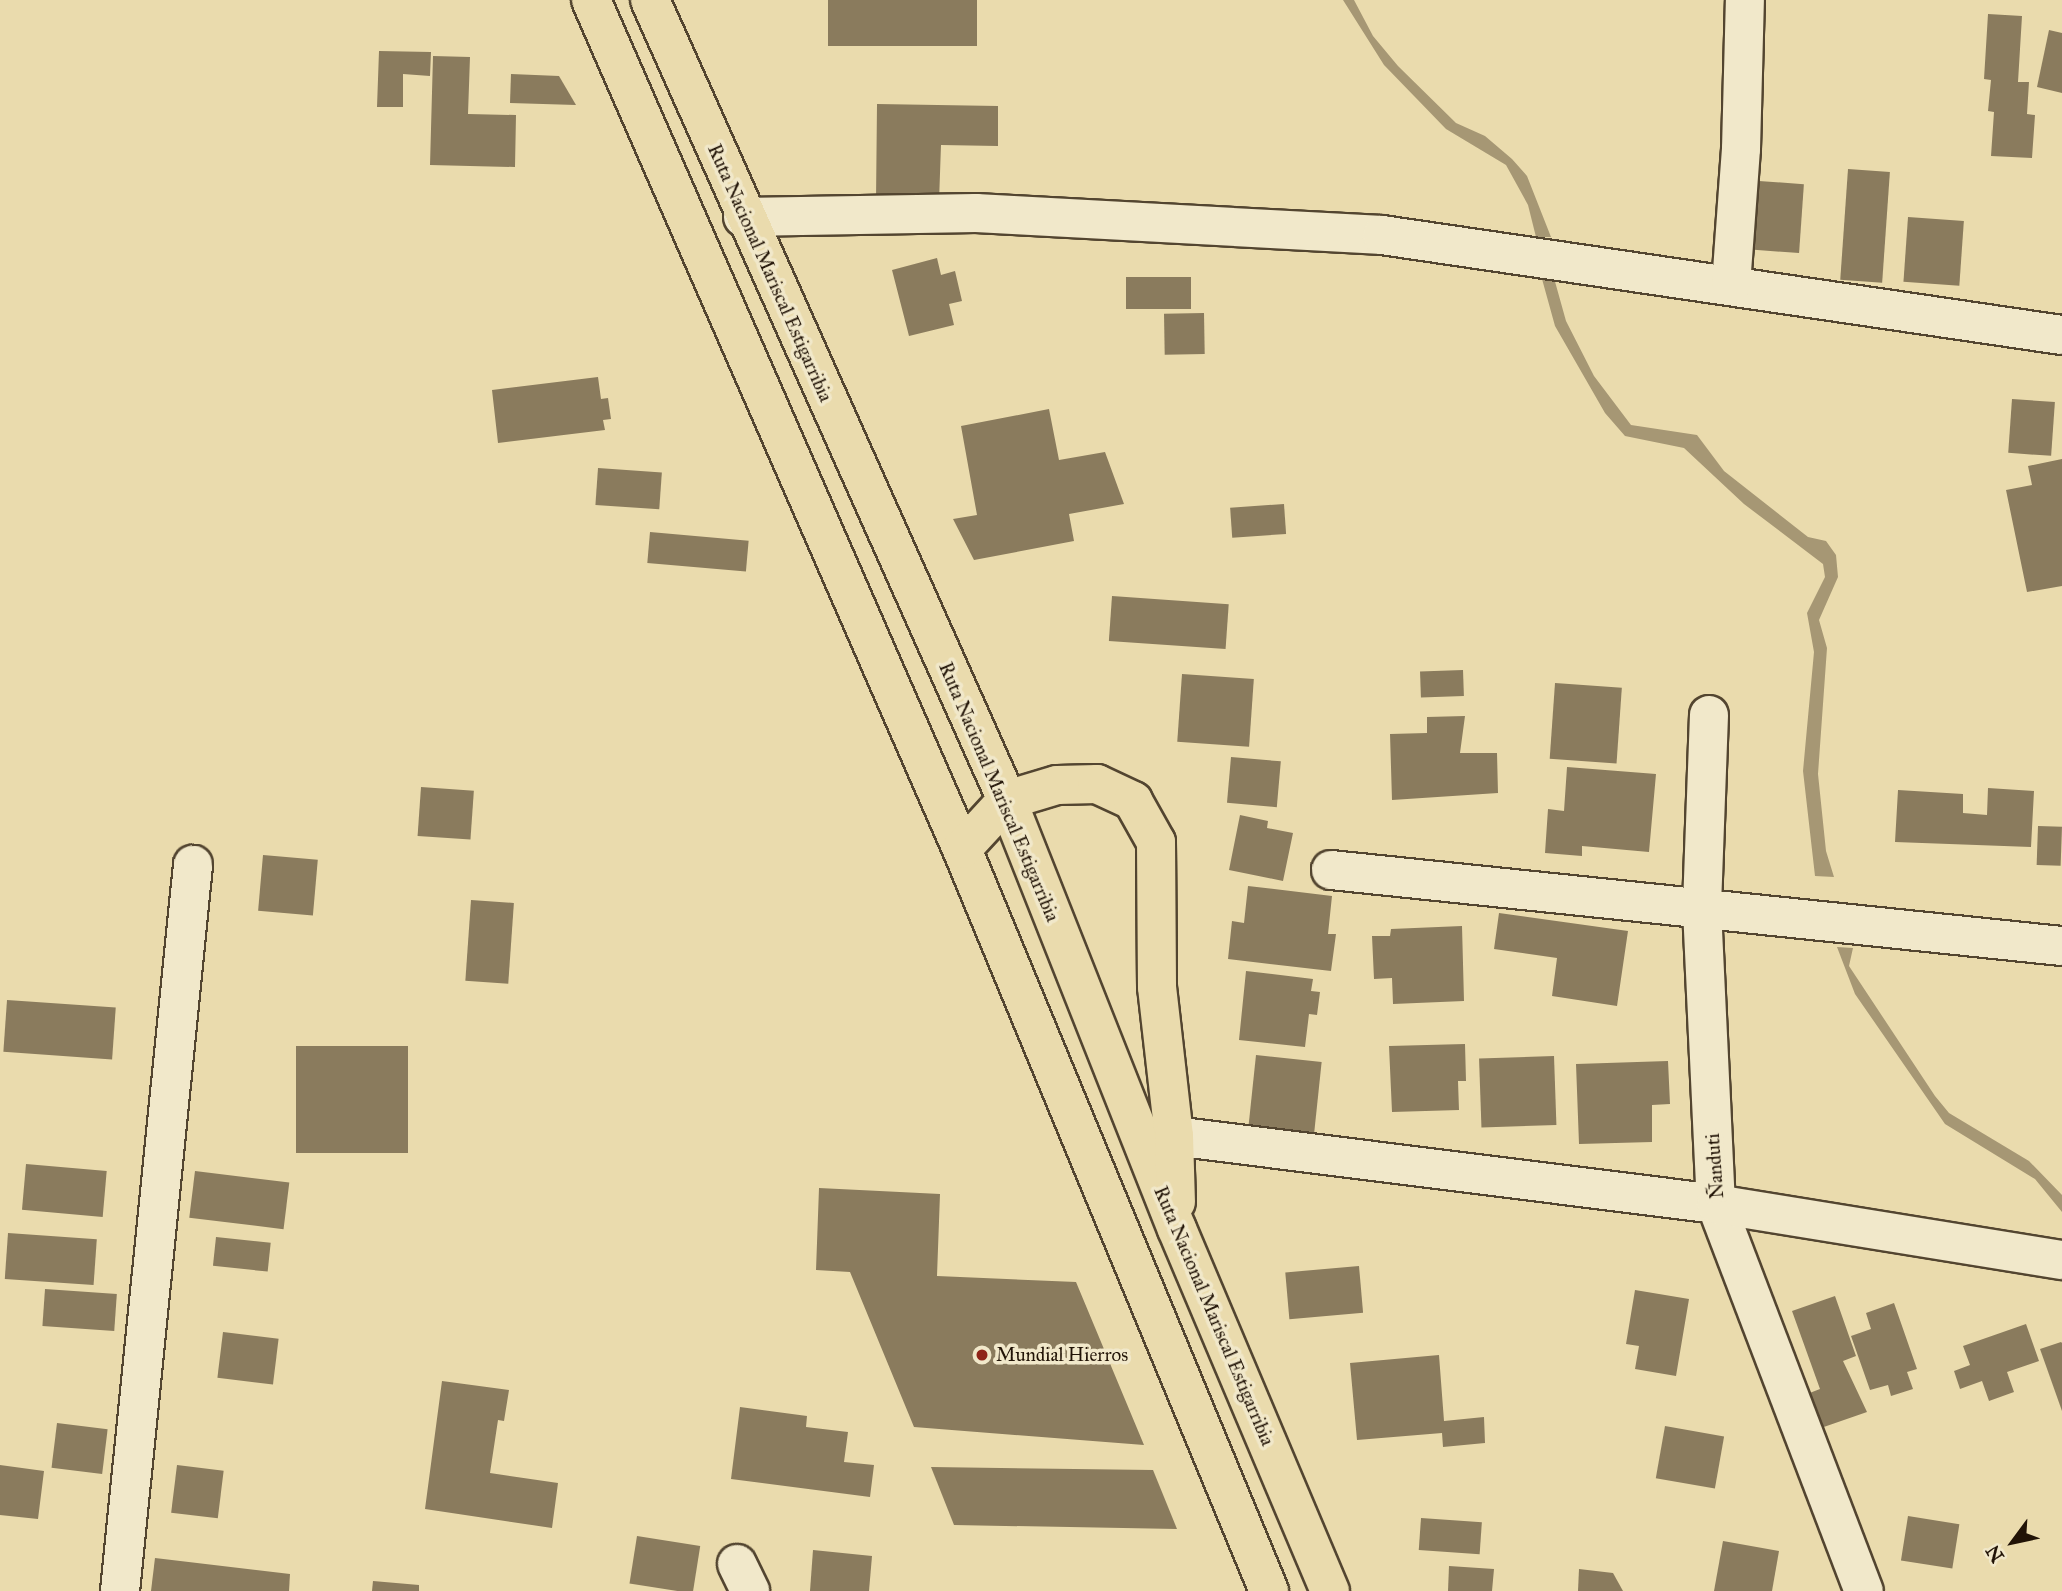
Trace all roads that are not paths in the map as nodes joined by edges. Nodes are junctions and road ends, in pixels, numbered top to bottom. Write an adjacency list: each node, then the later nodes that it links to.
1 (591, 0): 9 (highway)
2 (650, 0): 4 (highway, Ruta Nacional Mariscal Estigarribia)
3 (1745, 0): 5 (street)
4 (743, 217): 5 (street); 8 (highway, Ruta Nacional Mariscal Estigarribia)
5 (1731, 285): 6 (street)
6 (2062, 335)
7 (1709, 715): 12 (street, Ñanduti)
8 (1007, 800): 9 (highway); 14 (highway); 16 (highway, Ruta Nacional Mariscal Estigarribia)
9 (962, 849): 19 (highway)
10 (193, 865): 18 (street)
11 (1331, 870): 12 (street)
12 (1702, 909): 13 (street); 15 (street, Ñanduti)
13 (2062, 946)
14 (1174, 1136): 15 (street); 16 (highway)
15 (1716, 1204): 17 (street); 21 (street, Ñanduti)
16 (1177, 1229): 20 (highway, Ruta Nacional Mariscal Estigarribia)
17 (2062, 1259)
18 (120, 1591)
19 (1269, 1591)
20 (1330, 1591)
21 (1864, 1591)

